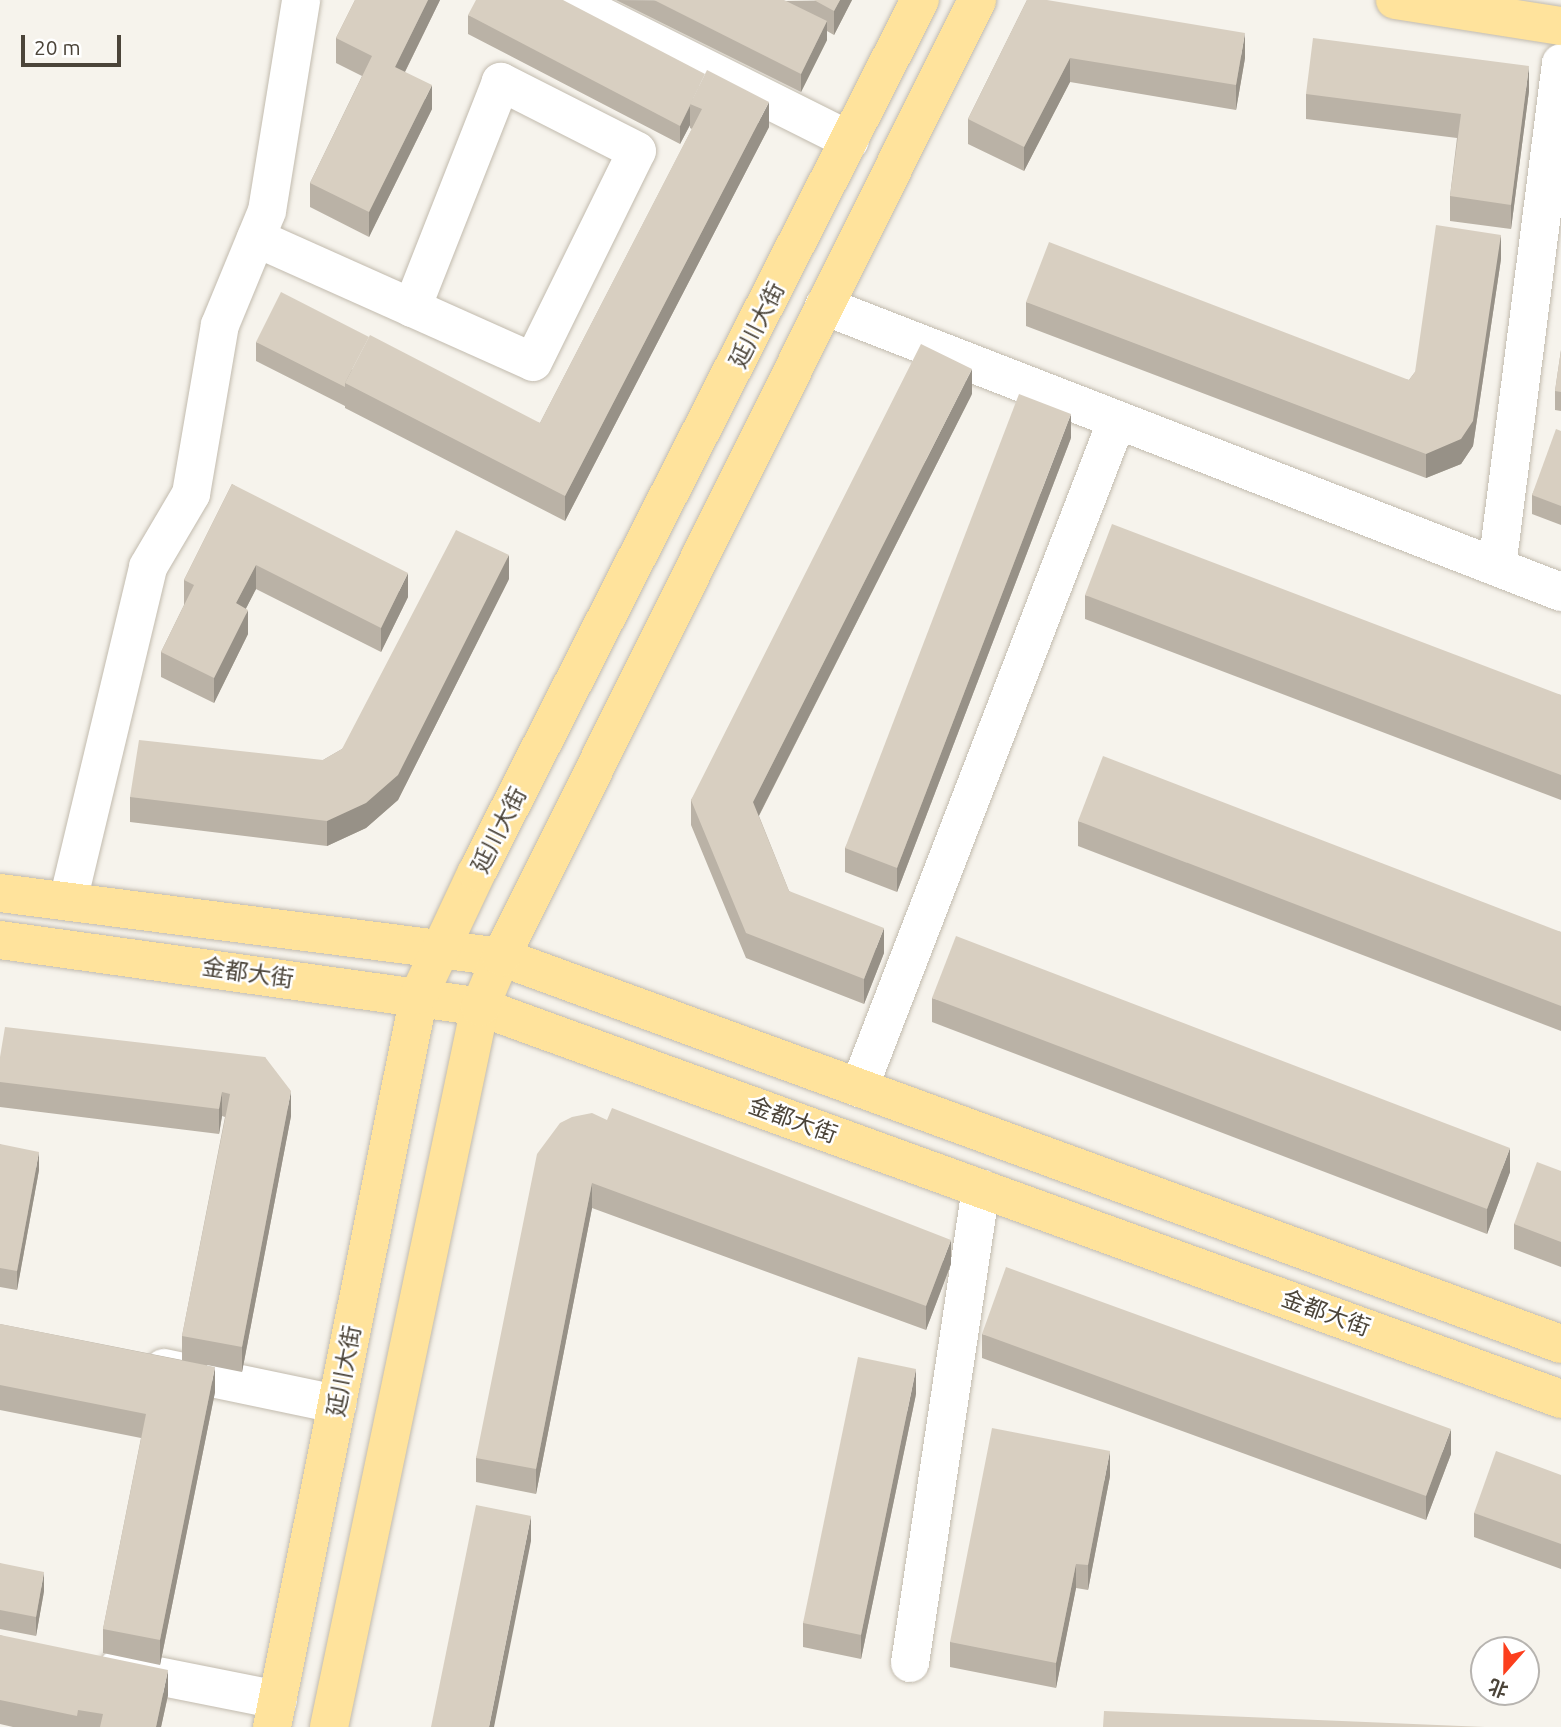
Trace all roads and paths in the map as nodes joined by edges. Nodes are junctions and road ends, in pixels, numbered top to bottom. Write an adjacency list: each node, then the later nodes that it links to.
1 (301, 0): 9 (street)
2 (569, 0): 8 (street)
3 (920, 0): 8 (main road, 延川大街)
4 (977, 0): 10 (main road)
5 (1395, 0): 6 (main road)
6 (1561, 26)
7 (1561, 63): 13 (street)
8 (850, 141): 18 (main road, 延川大街)
9 (256, 238): 11 (street); 16 (street)
10 (824, 306): 12 (street); 19 (main road)
11 (412, 308): 11 (street)
12 (1117, 420): 13 (street); 22 (street)
13 (1497, 567): 14 (street)
14 (1561, 592)
15 (0, 893): 16 (main road)
16 (68, 901): 18 (main road)
17 (1, 945): 20 (main road, 金都大街)
18 (441, 948): 19 (main road); 20 (main road, 延川大街)
19 (500, 957): 21 (main road); 22 (main road)
20 (419, 995): 21 (main road, 金都大街); 27 (main road, 延川大街)
21 (480, 1007): 23 (main road, 金都大街); 31 (main road)
22 (859, 1088): 24 (main road)
23 (981, 1188): 26 (main road, 金都大街); 29 (street)
24 (1561, 1344)
25 (135, 1362): 27 (street)
26 (1561, 1399)
27 (337, 1404): 30 (main road, 延川大街)
28 (79, 1660): 30 (street)
29 (910, 1662)
30 (275, 1713)
31 (330, 1727)

